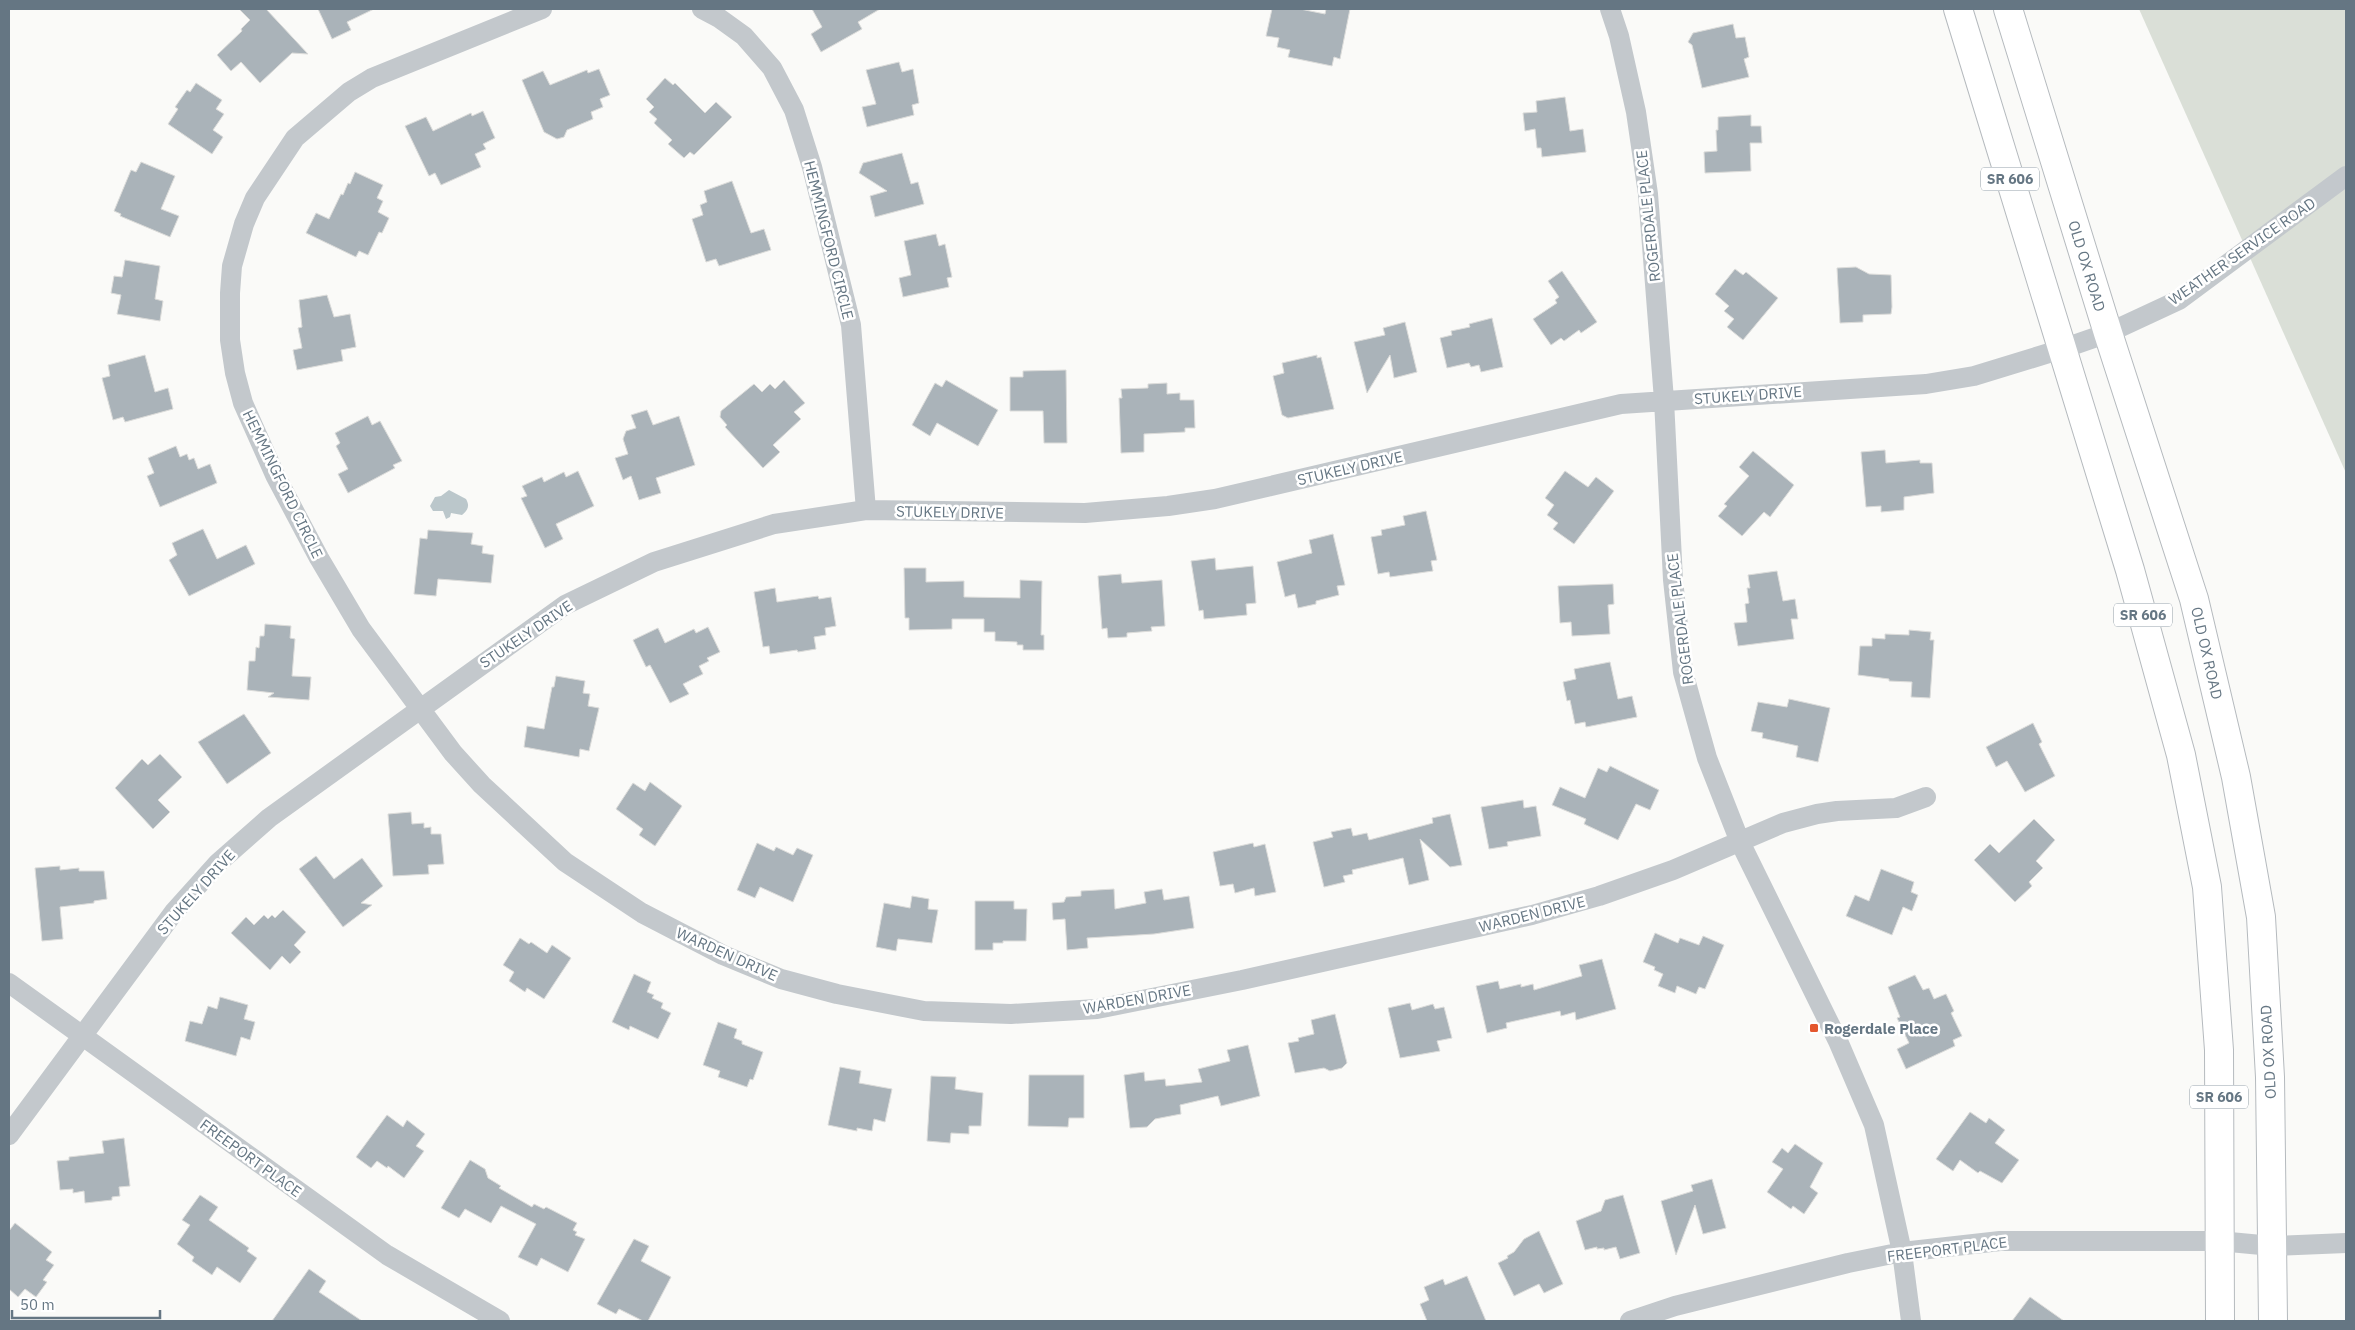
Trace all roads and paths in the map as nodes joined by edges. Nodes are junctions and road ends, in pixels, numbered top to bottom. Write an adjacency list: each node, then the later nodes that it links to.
1 (542, 9): 11 (street, HEMMINGFORD CIRCLE)
2 (702, 9): 10 (street, HEMMINGFORD CIRCLE)
3 (1610, 9): 9 (street, ROGERDALE PLACE)
4 (1958, 9): 8 (main road, SR 606)
5 (2008, 9): 7 (main road, OLD OX ROAD / SR 606)
6 (2346, 176): 7 (street, WEATHER SERVICE ROAD)
7 (2108, 333): 8 (street, STUKELY DRIVE); 19 (main road, OLD OX ROAD / SR 606)
8 (2062, 349): 9 (street, STUKELY DRIVE); 17 (main road, SR 606)
9 (1664, 400): 10 (street, STUKELY DRIVE); 13 (street, ROGERDALE PLACE)
10 (866, 510): 11 (street, STUKELY DRIVE)
11 (420, 708): 13 (street, WARDEN DRIVE); 15 (street, STUKELY DRIVE)
12 (1926, 797): 13 (street, WARDEN DRIVE)
13 (1740, 842): 20 (street, ROGERDALE PLACE)
14 (9, 983): 15 (street, FREEPORT PLACE)
15 (82, 1037): 16 (street, STUKELY DRIVE); 21 (street, FREEPORT PLACE)
16 (9, 1136)
17 (2219, 1240): 19 (street, FREEPORT PLACE); 20 (street, FREEPORT PLACE); 24 (main road, SR 606)
18 (2346, 1242): 19 (street, FREEPORT PLACE)
19 (2272, 1246): 25 (main road, OLD OX ROAD / SR 606)
20 (1902, 1252): 22 (street, FREEPORT PLACE); 23 (street, ROGERDALE PLACE)
21 (500, 1321)
22 (1630, 1321)
23 (1911, 1321)
24 (2220, 1321)
25 (2273, 1321)

